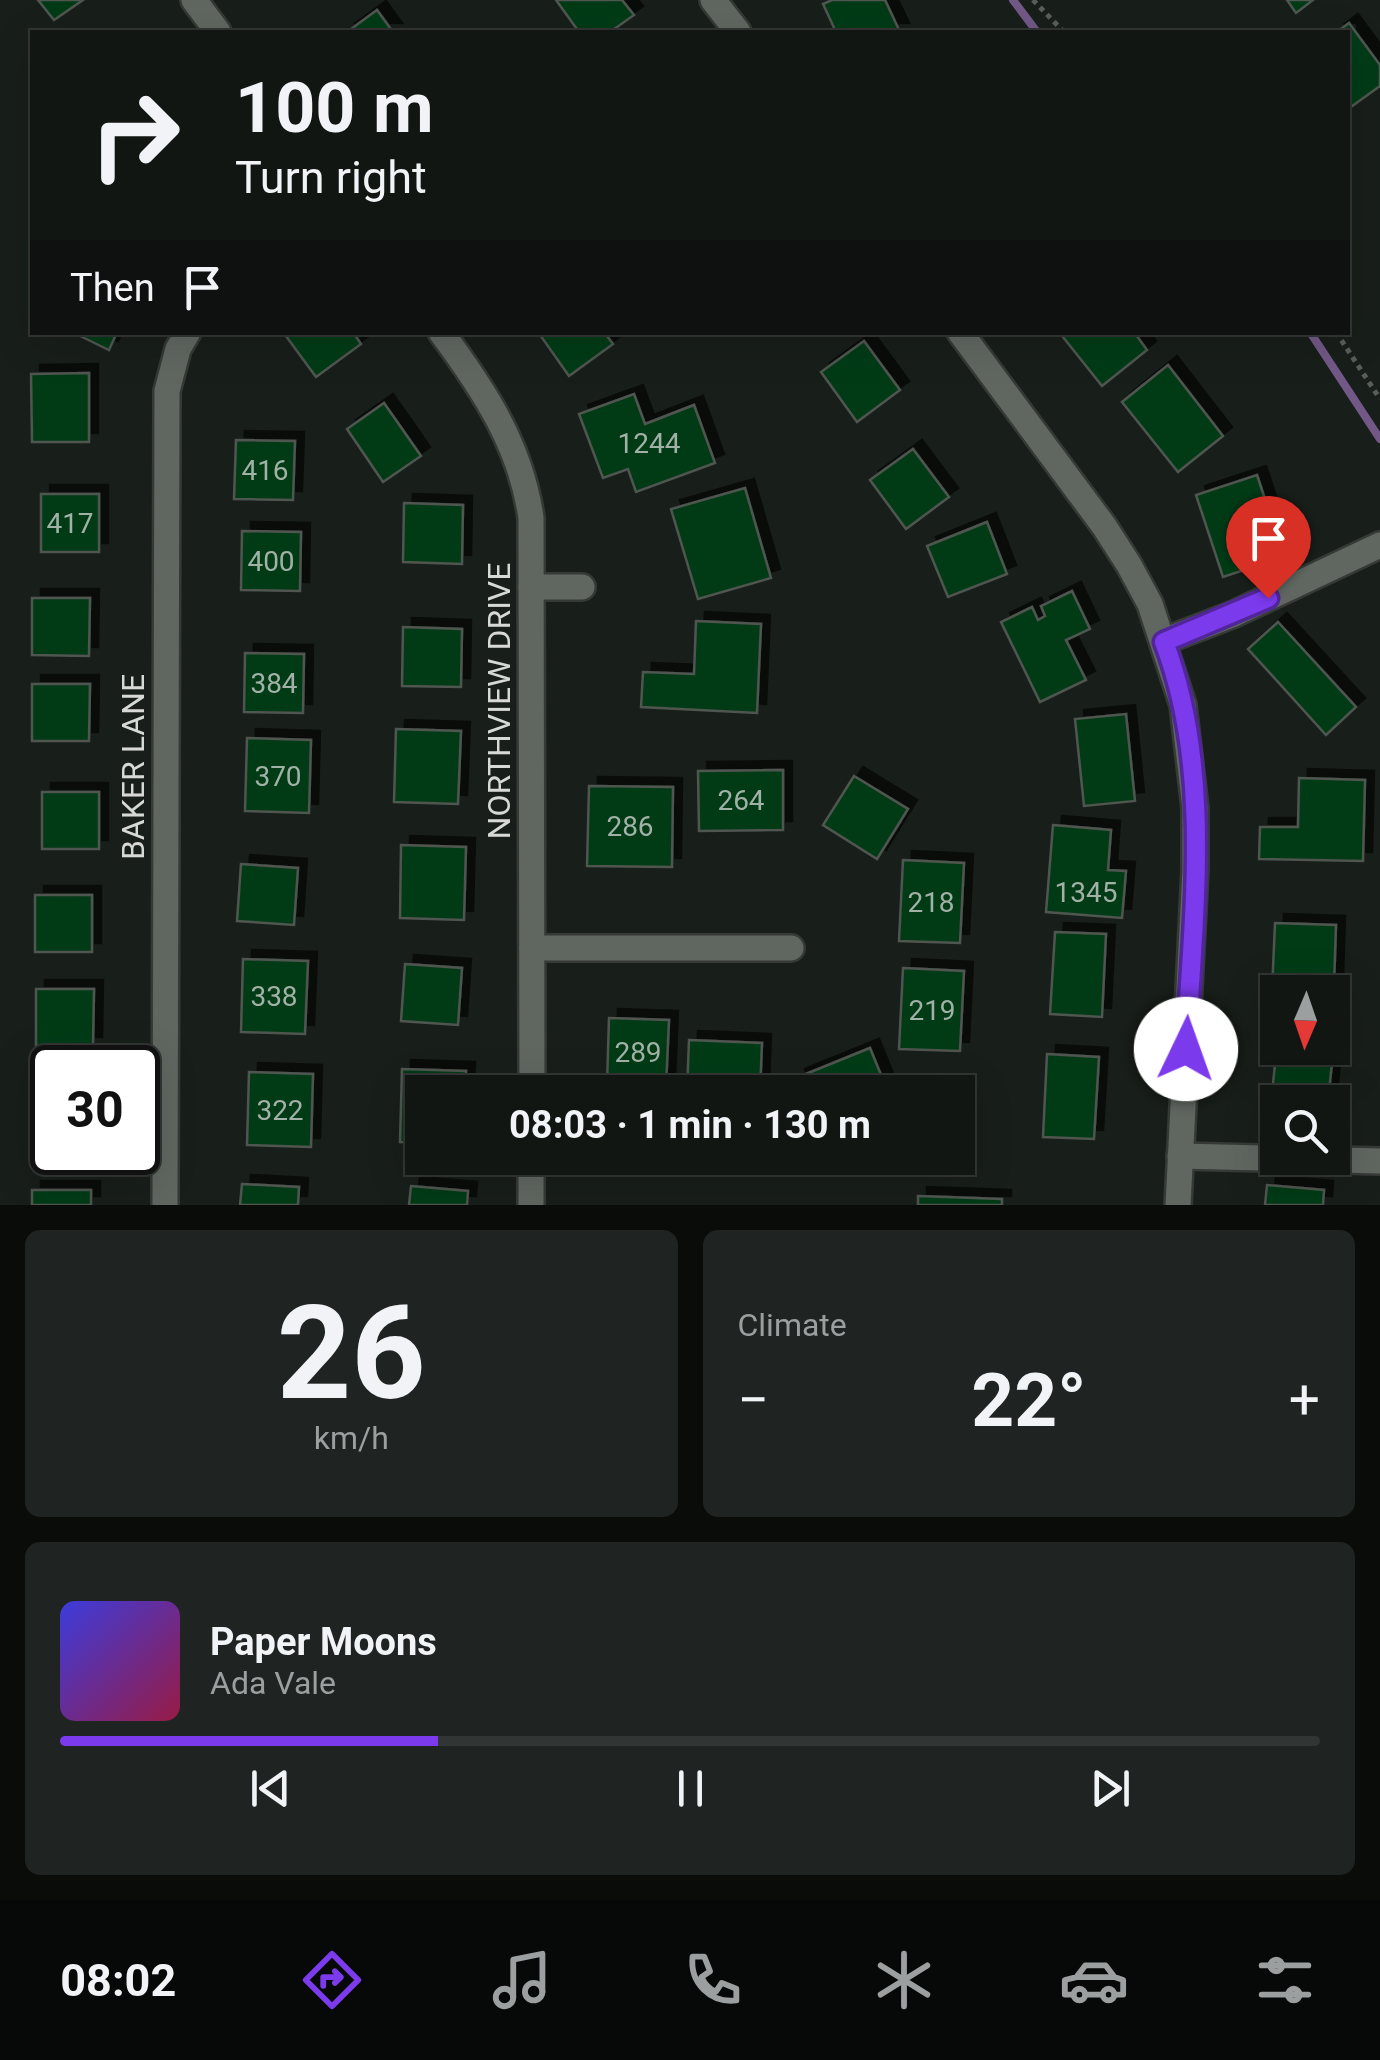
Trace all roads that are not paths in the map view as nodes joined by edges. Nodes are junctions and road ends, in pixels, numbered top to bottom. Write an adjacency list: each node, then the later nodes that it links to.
1 (194, 0): 3 (street)
2 (714, 0): 4 (street)
3 (216, 30)
4 (736, 30)
5 (186, 335): 18 (street, BAKER LANE)
6 (443, 335): 9 (street, NORTHVIEW DRIVE)
7 (962, 335): 11 (street)
8 (1380, 545): 11 (street)
9 (531, 587): 10 (street); 12 (street, NORTHVIEW DRIVE)
10 (582, 587)
11 (1164, 642): 15 (street)
12 (532, 948): 13 (street); 14 (street, NORTHVIEW DRIVE)
13 (791, 948)
14 (532, 1075)
15 (1180, 1156): 16 (street); 20 (street)
16 (1380, 1161)
17 (532, 1175): 19 (street)
18 (166, 1205)
19 (531, 1205)
20 (1178, 1205)

